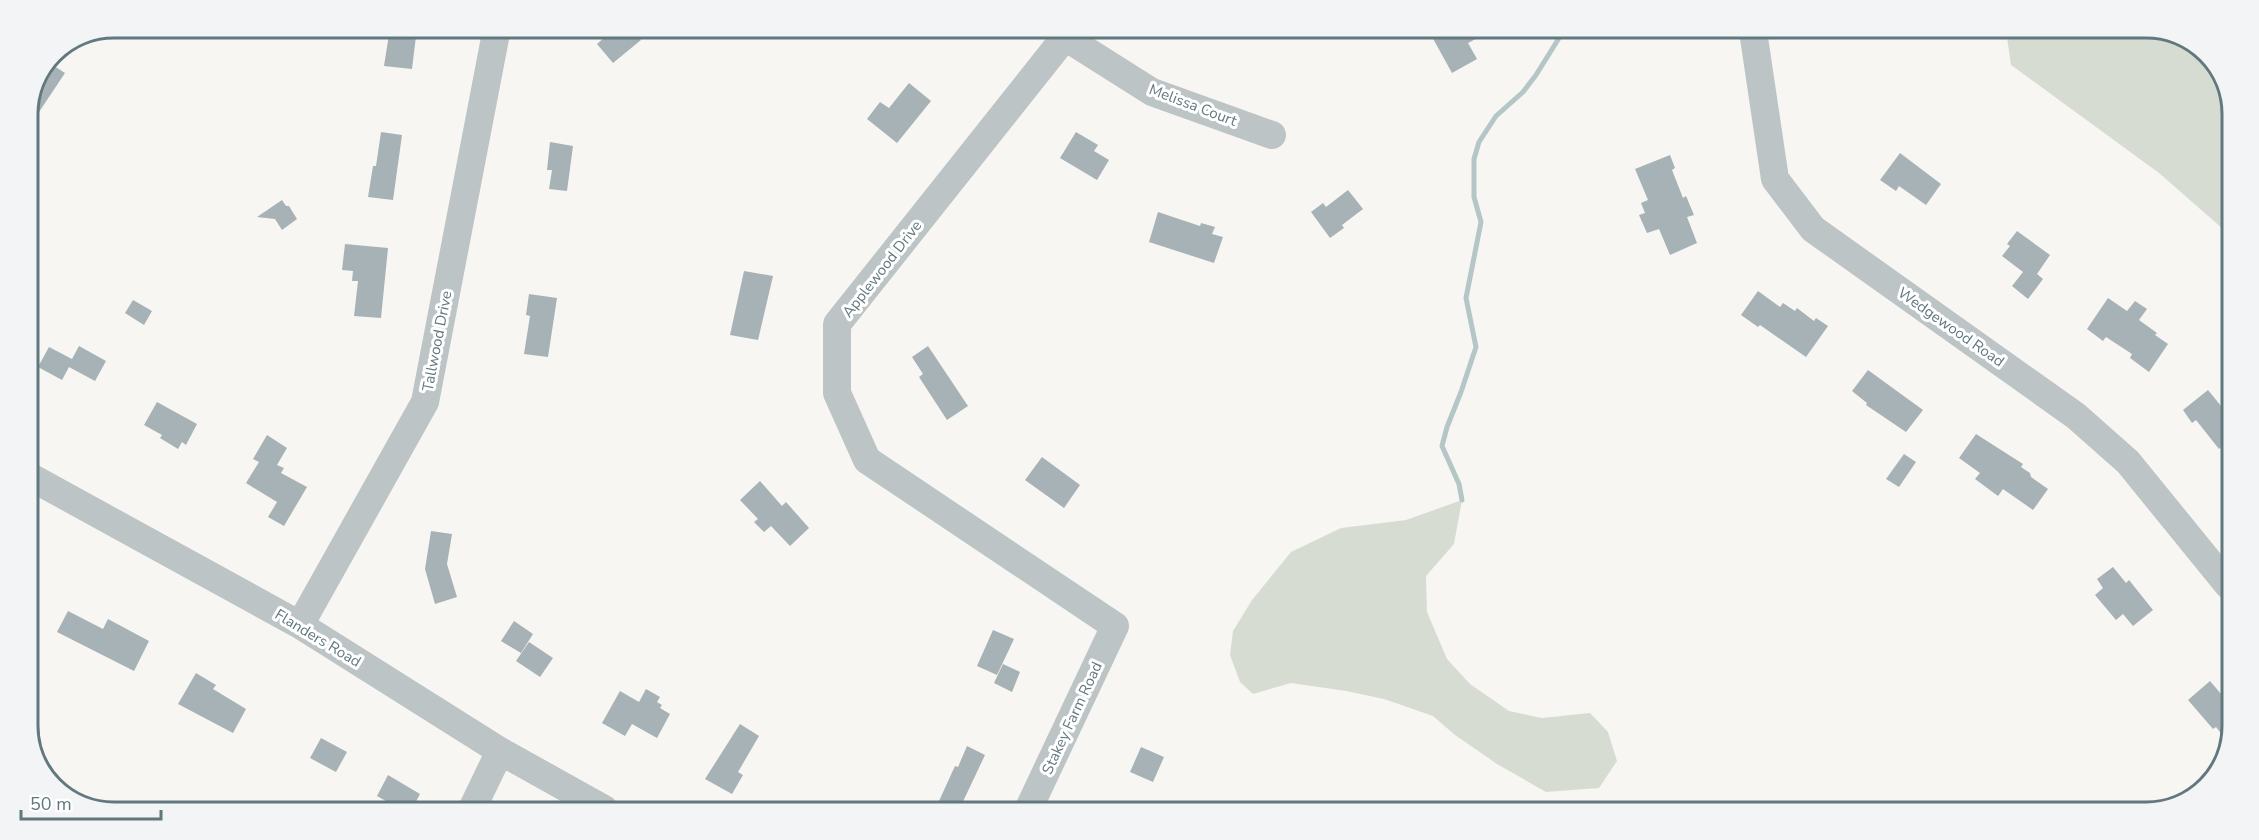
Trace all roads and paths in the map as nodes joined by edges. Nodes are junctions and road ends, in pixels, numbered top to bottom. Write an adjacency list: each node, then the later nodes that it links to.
1 (495, 38): 8 (street, Tallwood Drive)
2 (1057, 38): 9 (street, Applewood Drive)
3 (1069, 38): 5 (street, Melissa Court)
4 (1754, 38): 7 (street, Wedgewood Road)
5 (1272, 135)
6 (38, 481): 8 (street, Flanders Road)
7 (2222, 577)
8 (300, 625): 10 (street, Flanders Road)
9 (1115, 626): 13 (street, Stakey Farm Road)
10 (500, 751): 11 (street); 12 (street, Flanders Road)
11 (474, 802)
12 (591, 802)
13 (1032, 802)

